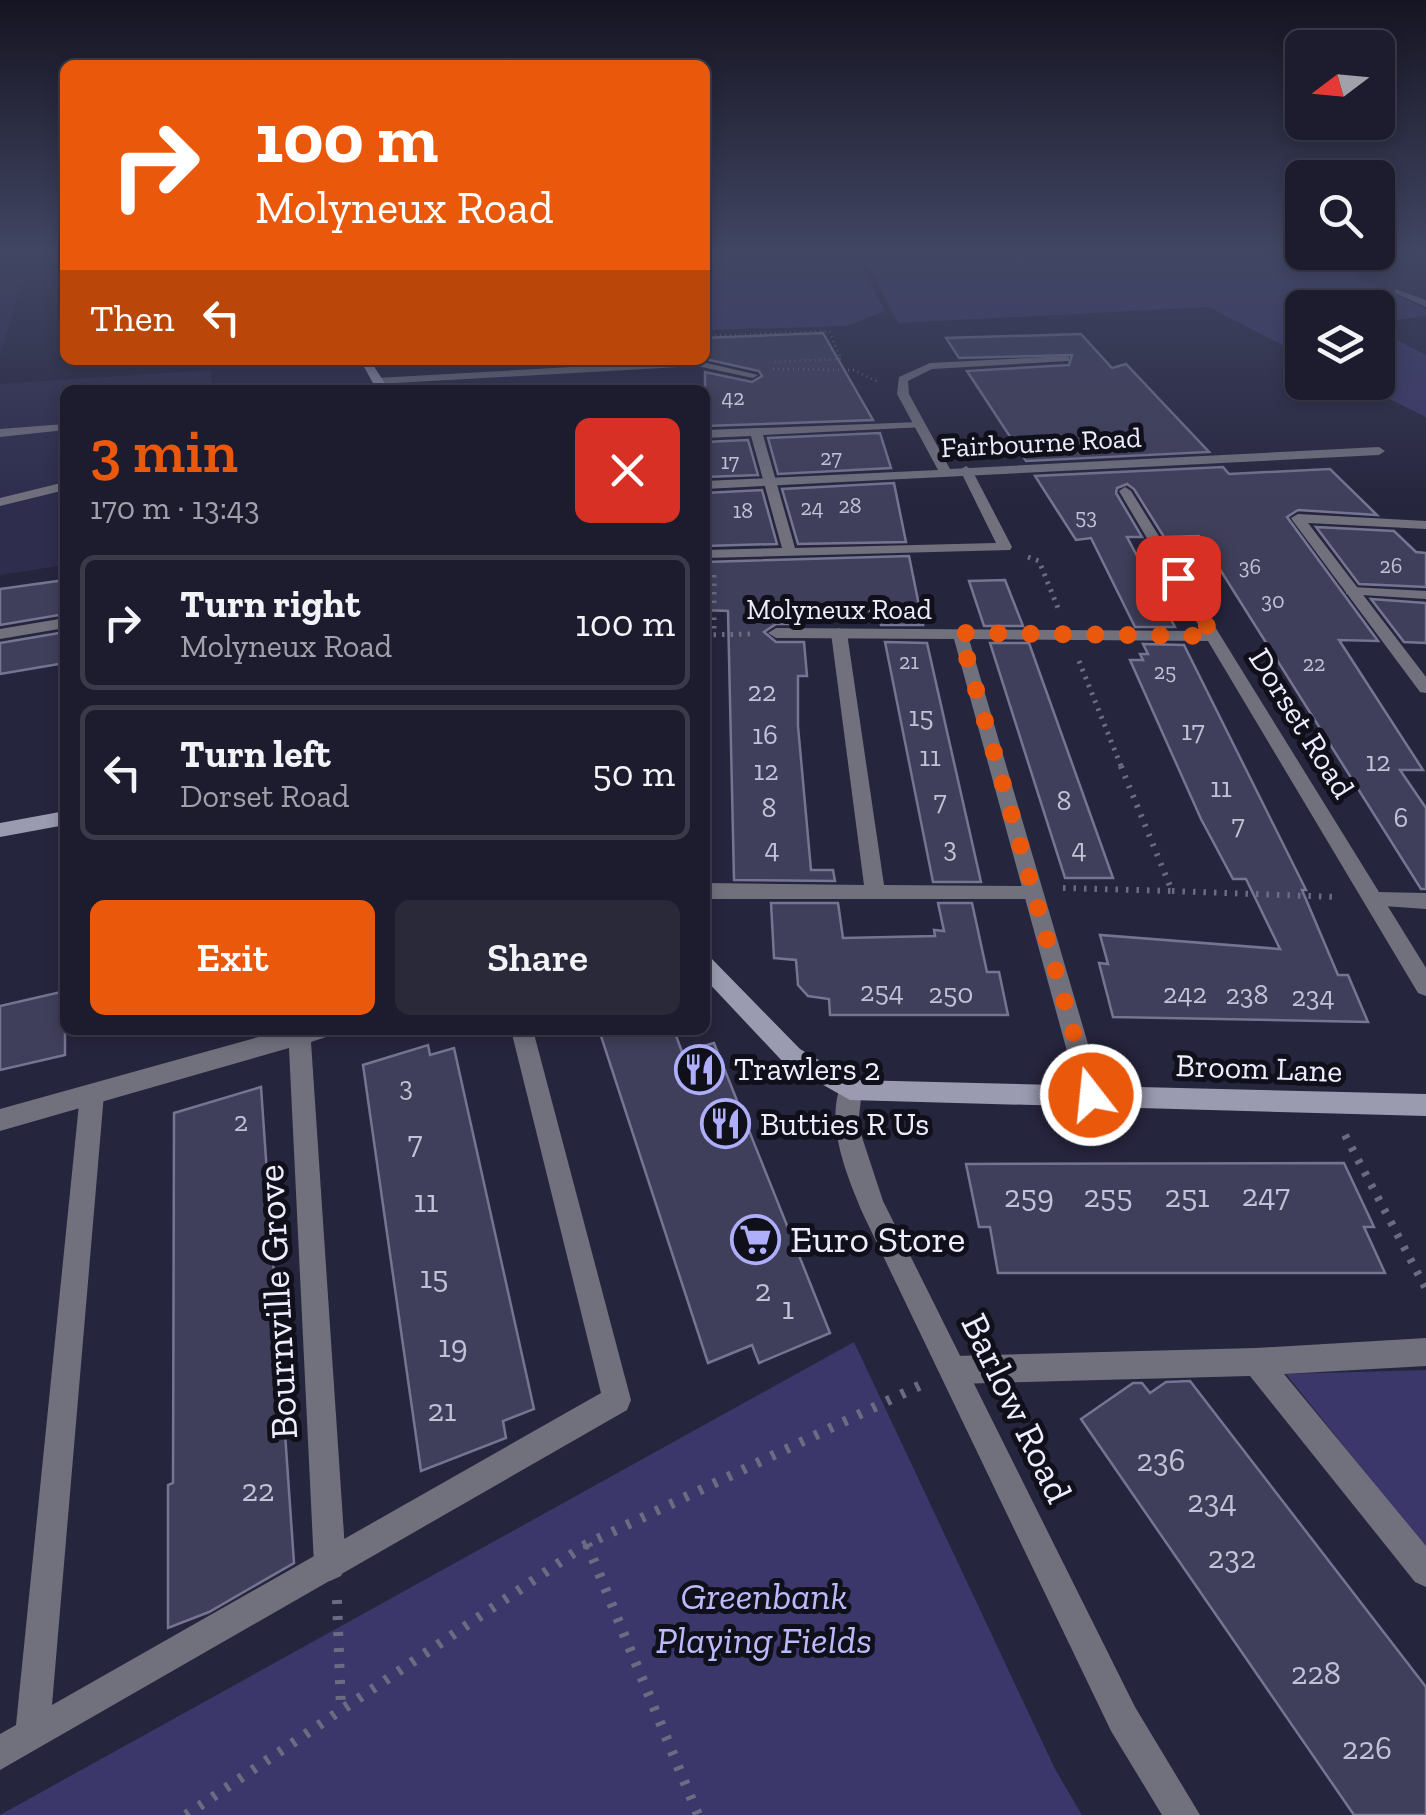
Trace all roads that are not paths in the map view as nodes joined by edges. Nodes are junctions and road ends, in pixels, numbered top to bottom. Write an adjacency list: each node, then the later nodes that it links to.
1 (1065, 360): 6 (street)
2 (706, 365): 4 (street)
3 (706, 365): 5 (street)
4 (753, 375)
5 (396, 385)
6 (920, 425): 8 (street); 13 (street)
7 (60, 427): 9 (street)
8 (756, 432): 10 (street); 14 (street)
9 (0, 433)
10 (710, 434)
11 (1380, 451): 12 (street, Fairbourne Road)
12 (966, 470): 13 (street, Fairbourne Road); 20 (street)
13 (945, 471): 14 (street, Fairbourne Road)
14 (771, 481): 15 (street, Fairbourne Road); 20 (street)
15 (710, 485)
16 (60, 487): 18 (street)
17 (1125, 492): 29 (street, Dorset Road)
18 (0, 502)
19 (1426, 525): 22 (street)
20 (790, 553): 21 (street)
21 (710, 554)
22 (1351, 591): 23 (street); 30 (street)
23 (1426, 595)
24 (60, 625): 26 (street)
25 (960, 633): 28 (street, Molyneux Road); 29 (street, Molyneux Road); 35 (street)
26 (0, 634)
27 (776, 634): 28 (street, Molyneux Road)
28 (839, 634): 34 (street)
29 (1213, 636): 36 (street, Dorset Road)
30 (1426, 688)
31 (60, 819): 32 (main road)
32 (0, 830)
33 (710, 891): 34 (street)
34 (874, 891): 35 (street)
35 (1033, 891): 45 (street)
36 (1375, 898): 37 (street); 39 (street, Dorset Road)
37 (1426, 901)
38 (710, 970): 43 (main road)
39 (1426, 987)
40 (298, 1035): 44 (street)
41 (308, 1035): 52 (street, Bournville Grove)
42 (523, 1035): 52 (street)
43 (850, 1090): 45 (main road, Broom Lane); 50 (street, Barlow Road)
44 (92, 1094): 47 (street); 53 (street)
45 (1091, 1095): 46 (main road, Broom Lane)
46 (1426, 1105)
47 (0, 1120)
48 (1426, 1352): 49 (street)
49 (1256, 1362): 50 (street); 51 (street)
50 (954, 1370): 55 (street, Barlow Road)
51 (1426, 1571)
52 (334, 1577): 53 (street)
53 (32, 1735): 54 (street)
54 (0, 1752)
55 (1182, 1815)

